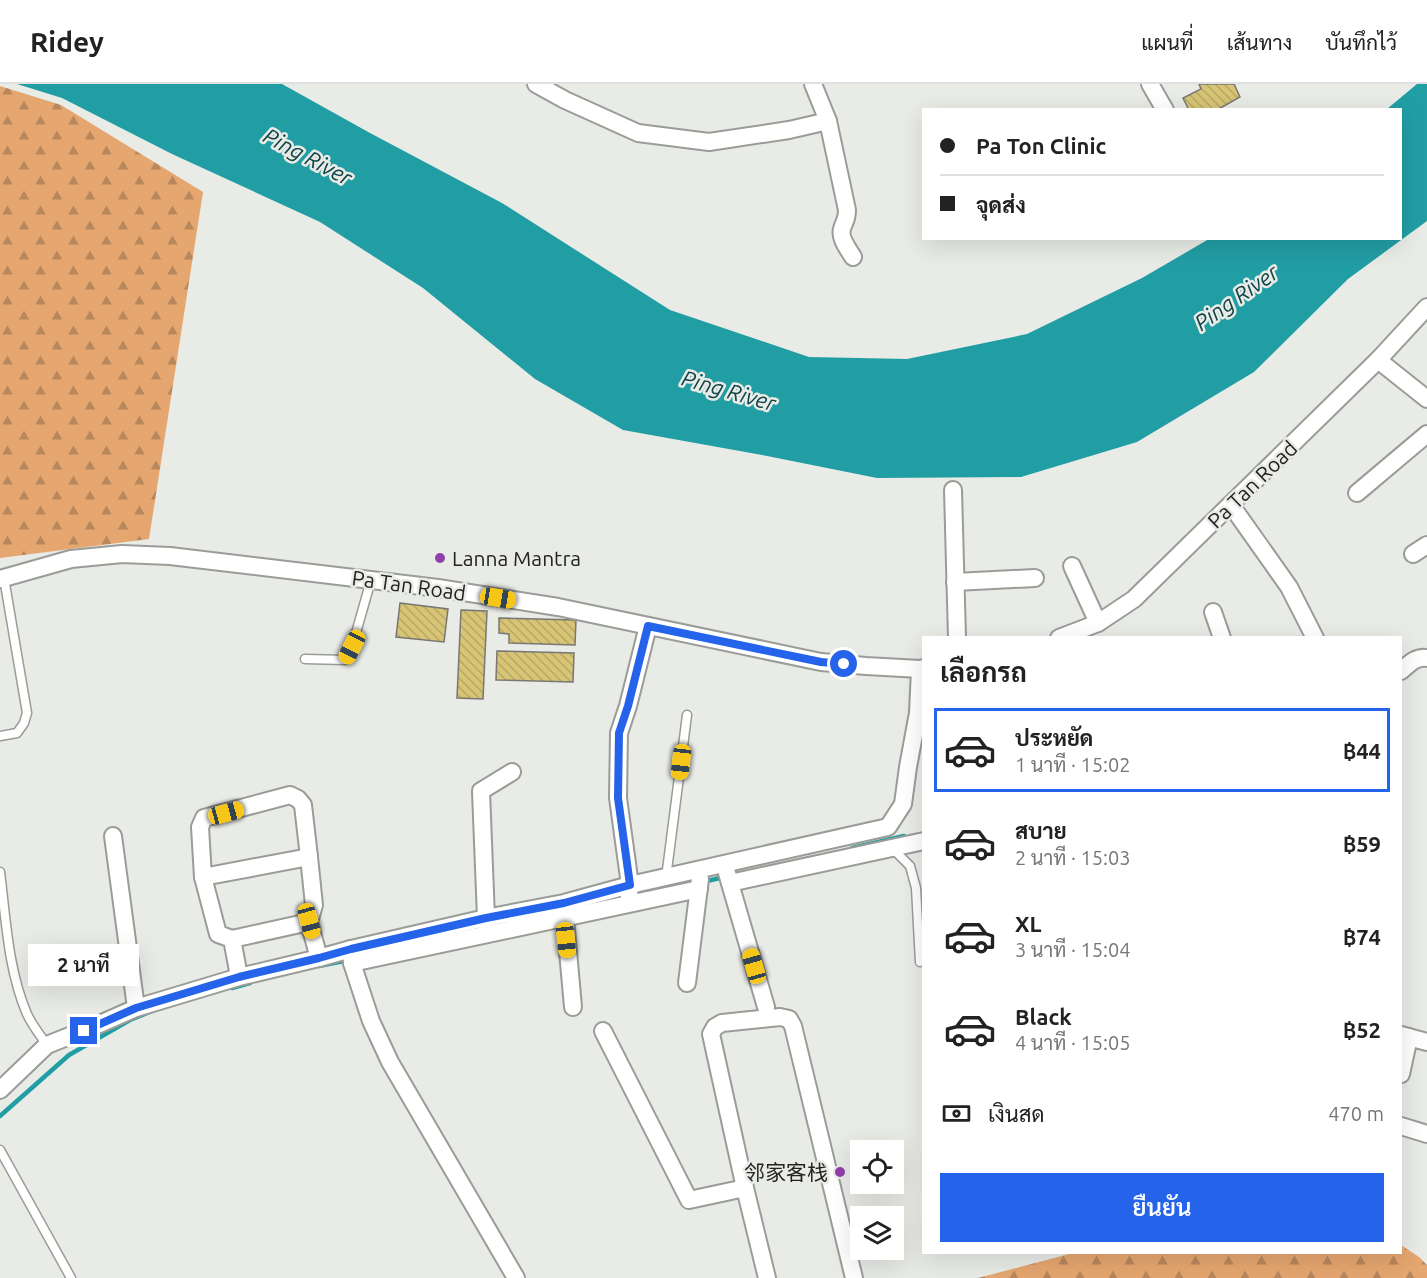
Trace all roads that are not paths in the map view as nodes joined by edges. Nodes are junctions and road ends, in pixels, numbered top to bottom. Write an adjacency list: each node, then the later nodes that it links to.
1 (536, 84): 5 (street)
2 (813, 84): 5 (street)
3 (1150, 84): 4 (street)
4 (1164, 108)
5 (828, 121): 6 (street)
6 (853, 257)
7 (1427, 307): 8 (street, Pa Tan Road)
8 (1378, 360): 9 (street); 13 (street, Pa Tan Road)
9 (1427, 399)
10 (1427, 434): 12 (street)
11 (952, 490): 18 (street)
12 (1357, 493)
13 (1231, 505): 20 (street, Pa Tan Road); 25 (street)
14 (1072, 566): 20 (street)
15 (2, 578): 17 (street, Pa Tan Road); 32 (lane)
16 (1035, 578): 18 (street)
17 (371, 580): 21 (street, Pa Tan Road); 27 (lane)
18 (956, 582): 22 (street)
19 (1213, 612): 24 (street)
20 (1098, 623): 23 (street, Pa Tan Road)
21 (648, 626): 28 (street, Pa Tan Road); 47 (street)
22 (957, 636)
23 (1064, 636)
24 (1221, 636)
25 (1314, 636)
26 (1422, 655): 29 (street)
27 (305, 659)
28 (922, 668): 31 (street)
29 (1402, 670)
30 (687, 715): 45 (lane)
31 (921, 715): 34 (street)
32 (0, 736)
33 (512, 772): 52 (street)
34 (888, 827): 37 (street); 38 (street)
35 (113, 836): 61 (street)
36 (922, 842): 37 (street)
37 (893, 849): 42 (street); 56 (lane)
38 (786, 850): 40 (street); 42 (street)
39 (309, 857): 44 (street); 44 (street); 51 (street)
40 (726, 864): 41 (street); 46 (street)
41 (702, 870): 45 (street); 48 (street)
42 (791, 870): 46 (street)
43 (0, 872): 65 (lane)
44 (203, 877): 53 (street)
45 (666, 878): 47 (street)
46 (730, 883): 60 (street)
47 (630, 885): 49 (street); 50 (street)
48 (699, 889): 49 (street); 58 (street)
49 (628, 904): 50 (street)
50 (564, 910): 52 (street); 59 (street)
51 (309, 921): 53 (street); 55 (street)
52 (488, 926): 54 (street)
53 (232, 939): 57 (street)
54 (351, 956): 55 (street); 73 (street)
55 (319, 958): 61 (street)
56 (920, 962)
57 (238, 971)
58 (687, 983)
59 (573, 1007)
60 (766, 1007)
61 (136, 1008): 65 (street)
62 (603, 1031): 71 (street)
63 (1405, 1036): 64 (street); 66 (street)
64 (1427, 1042)
65 (47, 1045): 67 (street)
66 (1402, 1064)
67 (0, 1090)
68 (1402, 1126): 69 (street)
69 (1427, 1134)
70 (0, 1150): 72 (lane)
71 (745, 1188): 74 (street); 75 (street)
72 (71, 1278)
73 (516, 1278)
74 (767, 1278)
75 (854, 1278)

